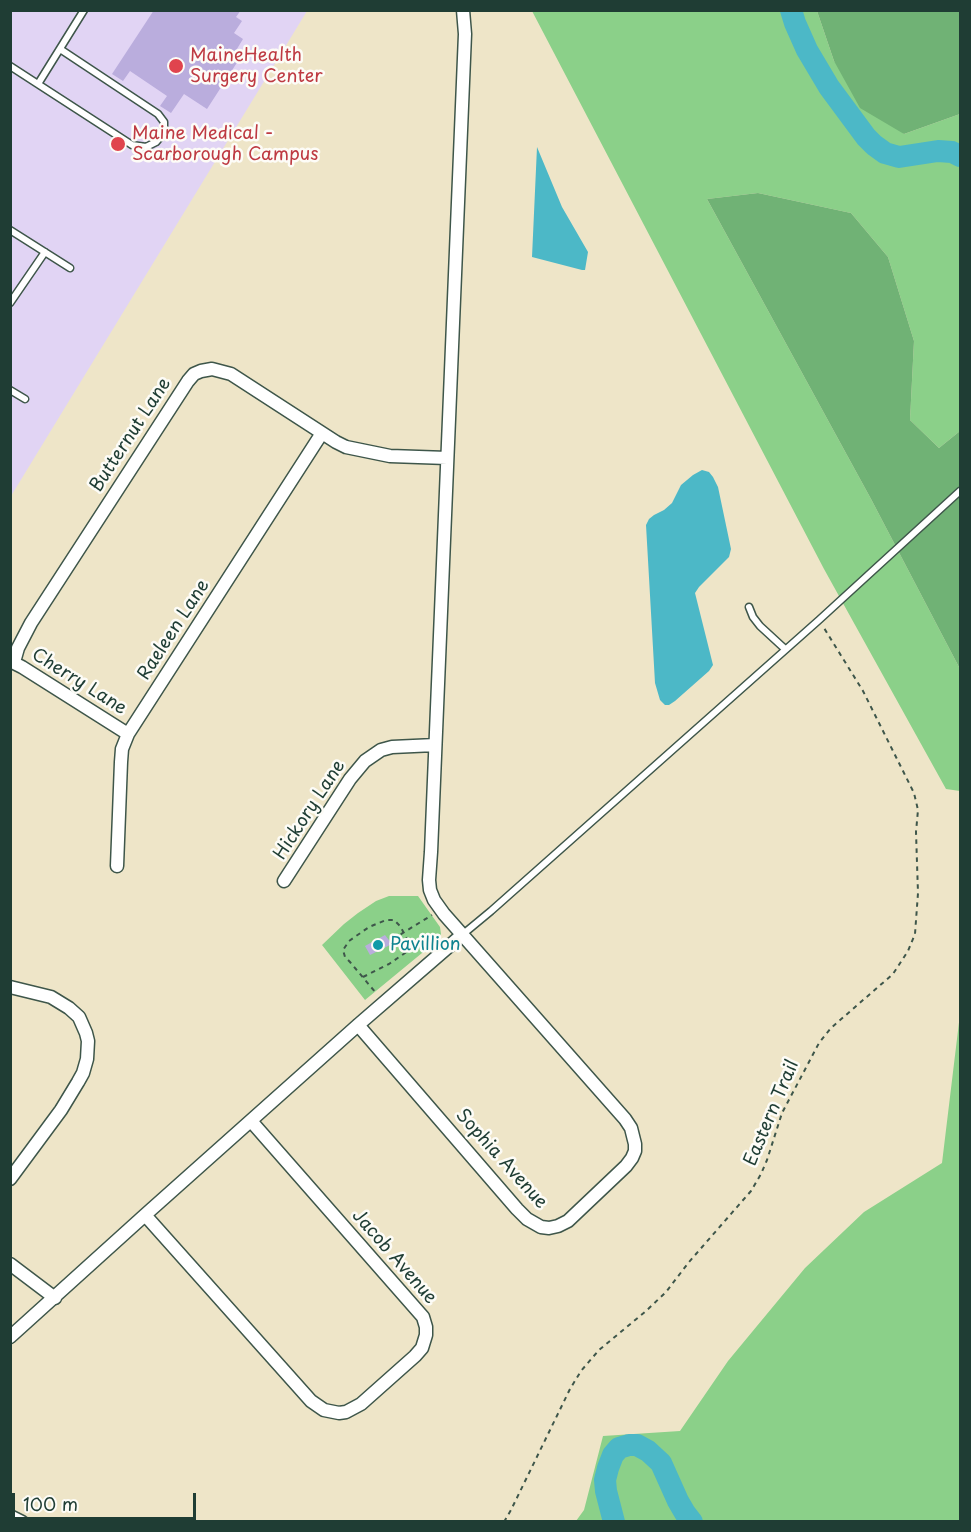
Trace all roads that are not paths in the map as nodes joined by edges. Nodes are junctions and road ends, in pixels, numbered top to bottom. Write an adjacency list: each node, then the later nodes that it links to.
1 (84, 10): 3 (lane)
2 (463, 10): 13 (street, Sophia Avenue)
3 (60, 48): 5 (lane); 5 (lane)
4 (10, 66): 5 (lane)
5 (38, 84)
6 (10, 230): 7 (lane)
7 (45, 252): 8 (lane); 9 (lane)
8 (70, 268)
9 (10, 303)
10 (10, 390): 11 (lane)
11 (25, 399)
12 (322, 433): 13 (street, Butternut Lane); 17 (street, Butternut Lane); 18 (street, Raeleen Lane)
13 (447, 458): 19 (street, Sophia Avenue)
14 (960, 490): 16 (lane)
15 (749, 608): 16 (lane)
16 (785, 649): 22 (lane)
17 (12, 662): 18 (street, Cherry Lane)
18 (128, 734): 20 (street, Raeleen Lane)
19 (435, 745): 21 (street, Hickory Lane); 22 (street, Sophia Avenue)
20 (117, 866)
21 (284, 881)
22 (462, 935): 24 (street); 24 (street, Sophia Avenue)
23 (10, 987): 26 (street)
24 (358, 1025): 25 (street)
25 (251, 1121): 27 (street); 27 (street, Jacob Avenue)
26 (10, 1179)
27 (145, 1215): 29 (street)
28 (10, 1264): 29 (street)
29 (56, 1298): 30 (street)
30 (10, 1337)
31 (10, 1516): 32 (street)
32 (22, 1521)

